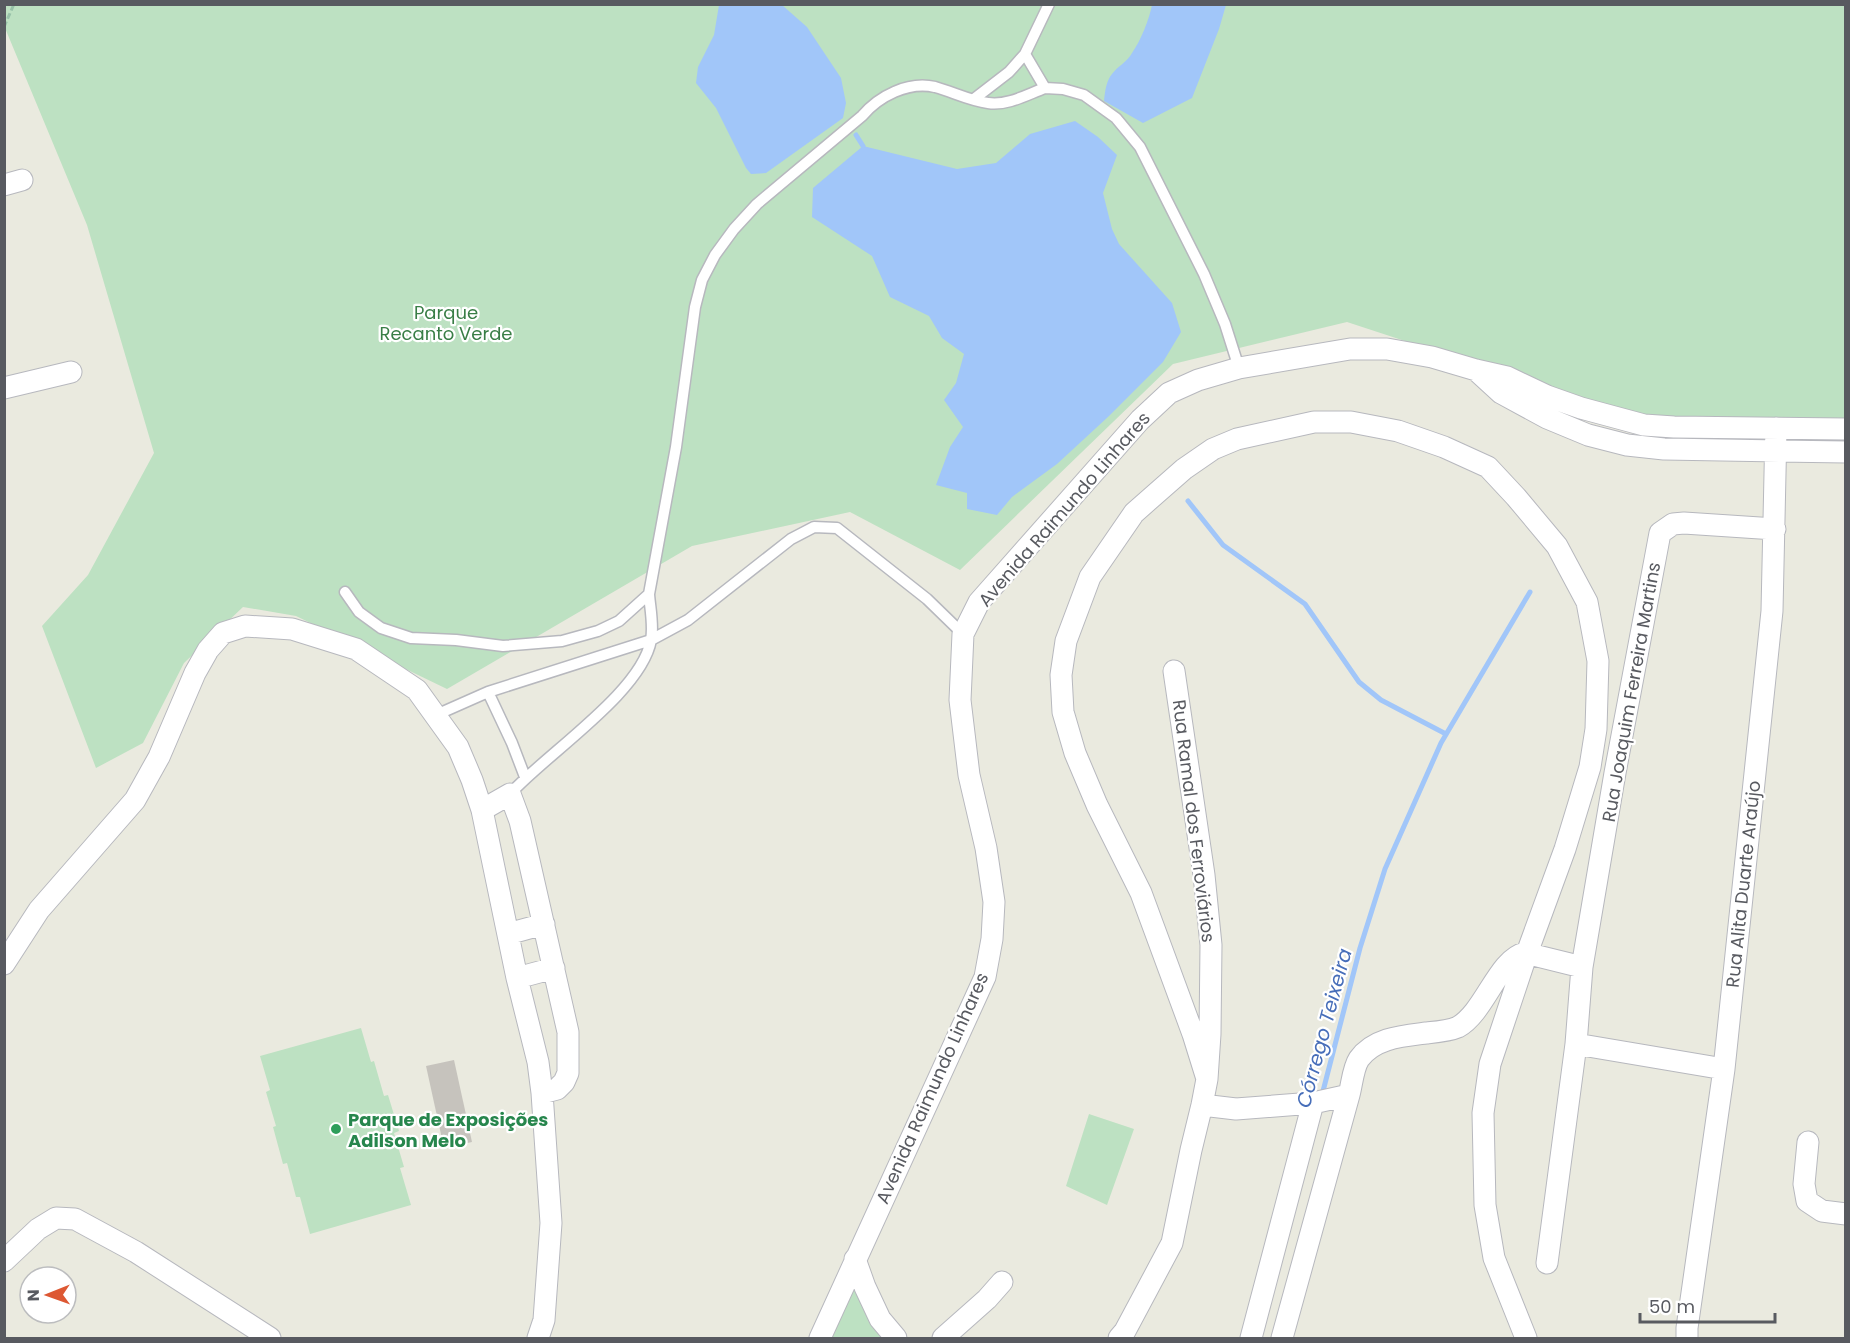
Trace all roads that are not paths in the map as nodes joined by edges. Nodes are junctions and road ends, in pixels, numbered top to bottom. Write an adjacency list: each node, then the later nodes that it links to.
1 (1049, 4): 2 (lane)
2 (1025, 54): 3 (lane); 4 (lane)
3 (1046, 88): 4 (lane); 5 (lane)
4 (974, 99): 15 (lane)
5 (1239, 368): 6 (street, Avenida Raimundo Linhares); 16 (street, Avenida Raimundo Linhares)
6 (1476, 370): 9 (street, Avenida Raimundo Linhares); 11 (street, Avenida Raimundo Linhares)
7 (71, 372): 8 (street)
8 (4, 388)
9 (1776, 428): 10 (street, Avenida Raimundo Linhares); 11 (street, Rua Alita Duarte Araújo)
10 (1845, 429)
11 (1776, 452): 12 (street, Avenida Raimundo Linhares); 13 (street, Rua Alita Duarte Araújo)
12 (1845, 452)
13 (1775, 529): 28 (street, Rua Joaquim Ferreira Martins); 32 (street, Rua Alita Duarte Araújo)
14 (345, 591): 15 (lane)
15 (650, 594): 17 (lane)
16 (963, 634): 17 (lane); 40 (street, Avenida Raimundo Linhares)
17 (651, 639): 19 (lane); 21 (lane)
18 (1174, 671): 33 (street, Rua Ramal dos Ferroviários)
19 (488, 692): 20 (lane); 21 (lane)
20 (436, 715): 23 (street); 27 (street)
21 (525, 777): 22 (lane)
22 (510, 794): 23 (street); 24 (street)
23 (482, 810): 25 (street)
24 (544, 924): 25 (street); 29 (street)
25 (508, 934): 30 (street)
26 (1527, 953): 28 (street); 33 (street); 35 (street); 52 (street)
27 (4, 964)
28 (1582, 967): 31 (street, Rua Joaquim Ferreira Martins)
29 (554, 968): 30 (street); 34 (street)
30 (517, 978): 34 (street)
31 (1576, 1044): 32 (street); 42 (street, Rua Joaquim Ferreira Martins)
32 (1724, 1069): 53 (street, Rua Alita Duarte Araújo)
33 (1207, 1079): 37 (street, Rua Ramal dos Ferroviários)
34 (542, 1093): 45 (street)
35 (1349, 1095): 36 (street); 51 (street)
36 (1312, 1103): 37 (street); 50 (street)
37 (1202, 1105): 49 (street, Rua Ramal dos Ferroviários)
38 (1808, 1142): 39 (street)
39 (1845, 1214)
40 (855, 1259): 46 (street, Avenida Raimundo Linhares); 47 (street)
41 (4, 1261): 44 (street)
42 (1547, 1263)
43 (1002, 1282): 48 (street)
44 (270, 1338)
45 (538, 1338)
46 (820, 1338)
47 (896, 1338)
48 (943, 1338)
49 (1119, 1338)
50 (1251, 1338)
51 (1282, 1338)
52 (1526, 1338)
53 (1687, 1338)

